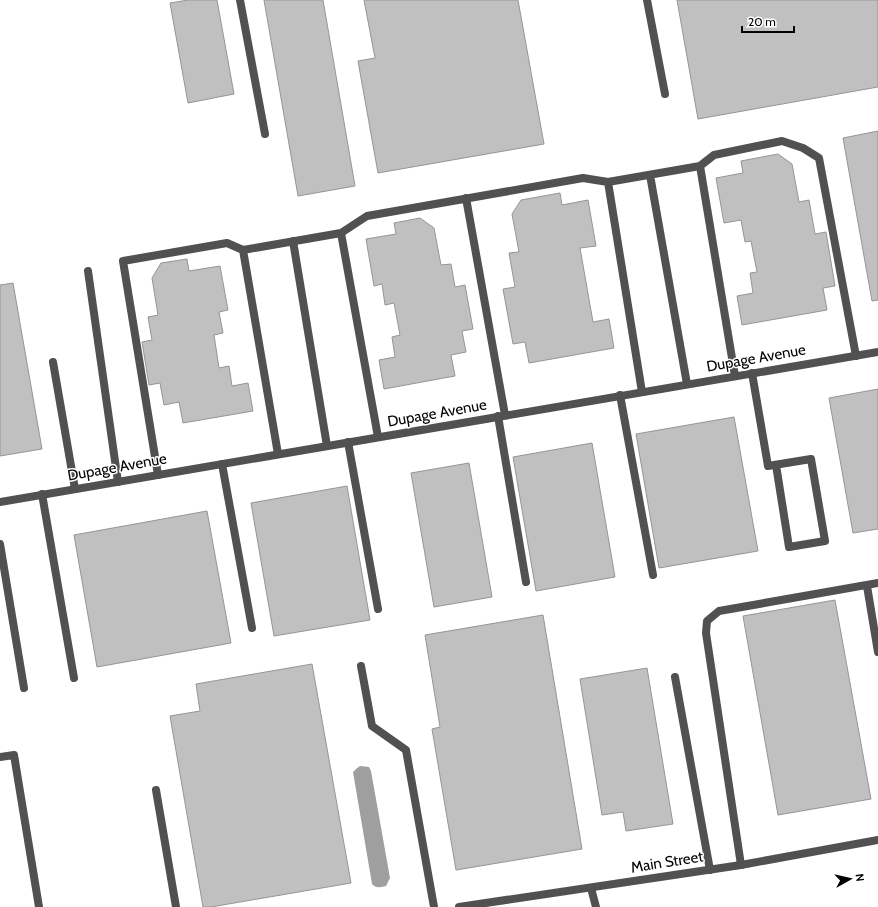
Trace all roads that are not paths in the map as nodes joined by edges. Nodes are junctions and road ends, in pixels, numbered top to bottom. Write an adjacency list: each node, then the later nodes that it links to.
1 (240, 0): 4 (street)
2 (647, 0): 3 (street)
3 (665, 94)
4 (266, 134)
5 (700, 166): 6 (street); 14 (street); 17 (street)
6 (650, 175): 7 (street); 18 (street)
7 (608, 182): 8 (street); 19 (street)
8 (466, 198): 9 (street); 21 (street)
9 (341, 233): 10 (street); 22 (street)
10 (293, 241): 11 (street); 24 (street)
11 (243, 250): 25 (street); 28 (street)
12 (88, 270): 29 (street)
13 (878, 352): 14 (street, Dupage Avenue)
14 (856, 356): 16 (street, Dupage Avenue)
15 (52, 362): 30 (street)
16 (752, 374): 17 (street, Dupage Avenue); 27 (street)
17 (735, 376): 18 (street, Dupage Avenue)
18 (687, 384): 19 (street, Dupage Avenue)
19 (642, 392): 20 (street, Dupage Avenue)
20 (620, 395): 21 (street, Dupage Avenue); 34 (street)
21 (501, 416): 22 (street, Dupage Avenue); 35 (street)
22 (378, 437): 23 (street, Dupage Avenue)
23 (348, 442): 24 (street, Dupage Avenue); 38 (street)
24 (327, 446): 25 (street, Dupage Avenue)
25 (278, 454): 26 (street, Dupage Avenue)
26 (222, 464): 28 (street, Dupage Avenue); 39 (street)
27 (776, 465): 27 (street)
28 (158, 475): 29 (street, Dupage Avenue)
29 (118, 482): 30 (street, Dupage Avenue)
30 (75, 489): 31 (street, Dupage Avenue)
31 (42, 494): 32 (street, Dupage Avenue); 43 (street)
32 (0, 502)
33 (0, 544): 44 (street)
34 (653, 575)
35 (526, 582)
36 (878, 583): 37 (street)
37 (867, 586): 40 (street); 48 (street)
38 (378, 609)
39 (252, 628)
40 (878, 652)
41 (361, 666): 53 (street)
42 (675, 677): 49 (street)
43 (74, 678)
44 (24, 688)
45 (0, 757): 51 (street)
46 (156, 790): 52 (street)
47 (878, 840): 48 (street, Main Street)
48 (741, 865): 49 (street, Main Street)
49 (710, 870): 50 (street, Main Street)
50 (591, 888): 54 (street, Main Street); 55 (street)
51 (39, 907)
52 (176, 907)
53 (434, 907)
54 (459, 907)
55 (596, 907)

